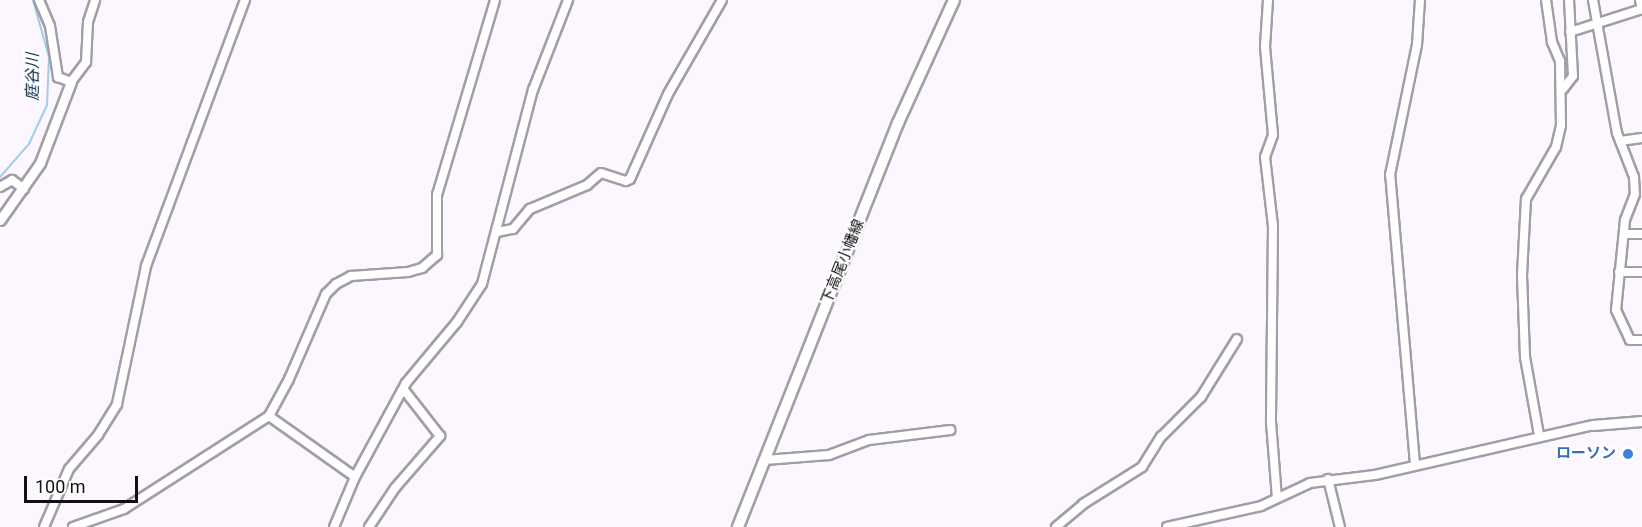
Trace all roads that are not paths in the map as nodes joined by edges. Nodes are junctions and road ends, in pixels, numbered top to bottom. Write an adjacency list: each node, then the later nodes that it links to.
1 (39, 0): 17 (street)
2 (95, 0): 17 (street)
3 (245, 0): 42 (street)
4 (495, 0): 32 (street)
5 (568, 0): 24 (street)
6 (722, 0): 24 (street)
7 (954, 0): 37 (main road, 下高尾小幡線)
8 (1268, 0): 41 (street)
9 (1420, 0): 38 (street)
10 (1546, 0): 18 (street)
11 (1569, 0): 16 (street)
12 (1593, 0): 15 (street)
13 (1640, 0): 14 (street)
14 (1642, 9): 15 (street)
15 (1598, 21): 16 (street); 20 (street)
16 (1570, 33): 18 (street)
17 (71, 82): 22 (street)
18 (1563, 89): 36 (street)
19 (1642, 138): 20 (street)
20 (1620, 141): 25 (street)
21 (0, 187): 22 (street)
22 (24, 189): 23 (street)
23 (0, 220)
24 (497, 232): 31 (street)
25 (1625, 234): 26 (street); 27 (street)
26 (1642, 234)
27 (1619, 272): 28 (street); 30 (street)
28 (1642, 272)
29 (1237, 339): 47 (street)
30 (1642, 340)
31 (404, 390): 39 (street); 45 (street)
32 (268, 416): 39 (street); 43 (street)
33 (1642, 421): 34 (street)
34 (1593, 425): 36 (street)
35 (950, 429): 37 (street)
36 (1539, 435): 38 (street)
37 (765, 460): 46 (main road, 下高尾小幡線)
38 (1415, 464): 40 (street)
39 (355, 477): 44 (street)
40 (1328, 479): 41 (street); 49 (street)
41 (1277, 498): 48 (street)
42 (44, 527)
43 (73, 527)
44 (334, 527)
45 (369, 527)
46 (738, 527)
47 (1056, 527)
48 (1168, 527)
49 (1340, 527)

